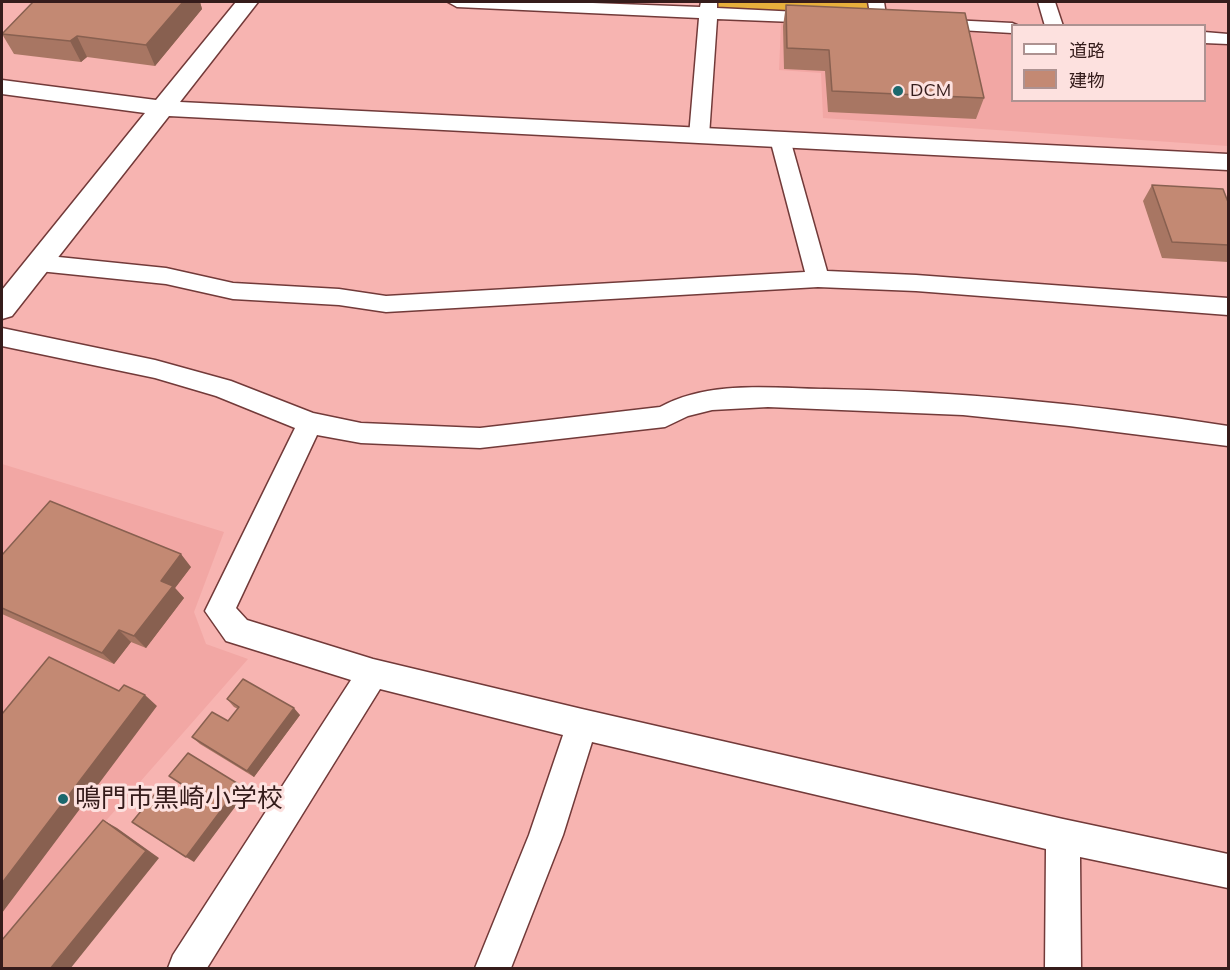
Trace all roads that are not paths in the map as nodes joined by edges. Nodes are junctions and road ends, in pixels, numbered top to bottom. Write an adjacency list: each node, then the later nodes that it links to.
1 (247, 2): 15 (street)
2 (458, 2): 3 (street)
3 (481, 2): 6 (street)
4 (876, 2): 9 (street)
5 (1047, 2): 10 (street)
6 (709, 8): 7 (street); 16 (street)
7 (833, 19)
8 (855, 20): 9 (street)
9 (878, 21): 11 (street)
10 (1053, 24)
11 (1011, 28)
12 (1206, 38): 13 (street)
13 (1228, 39)
14 (2, 87): 15 (street)
15 (163, 108): 16 (street); 19 (street)
16 (699, 136): 17 (street)
17 (780, 140): 18 (street); 20 (street)
18 (1228, 162)
19 (39, 263): 20 (street); 22 (street)
20 (818, 279): 21 (street)
21 (1228, 307)
22 (2, 309)
23 (2, 337): 24 (street)
24 (310, 423): 25 (street); 26 (street)
25 (1228, 436)
26 (373, 673): 27 (street); 30 (street)
27 (582, 724): 28 (street); 31 (street)
28 (1063, 837): 29 (street); 32 (street)
29 (1228, 872)
30 (186, 969)
31 (493, 969)
32 (1063, 969)

